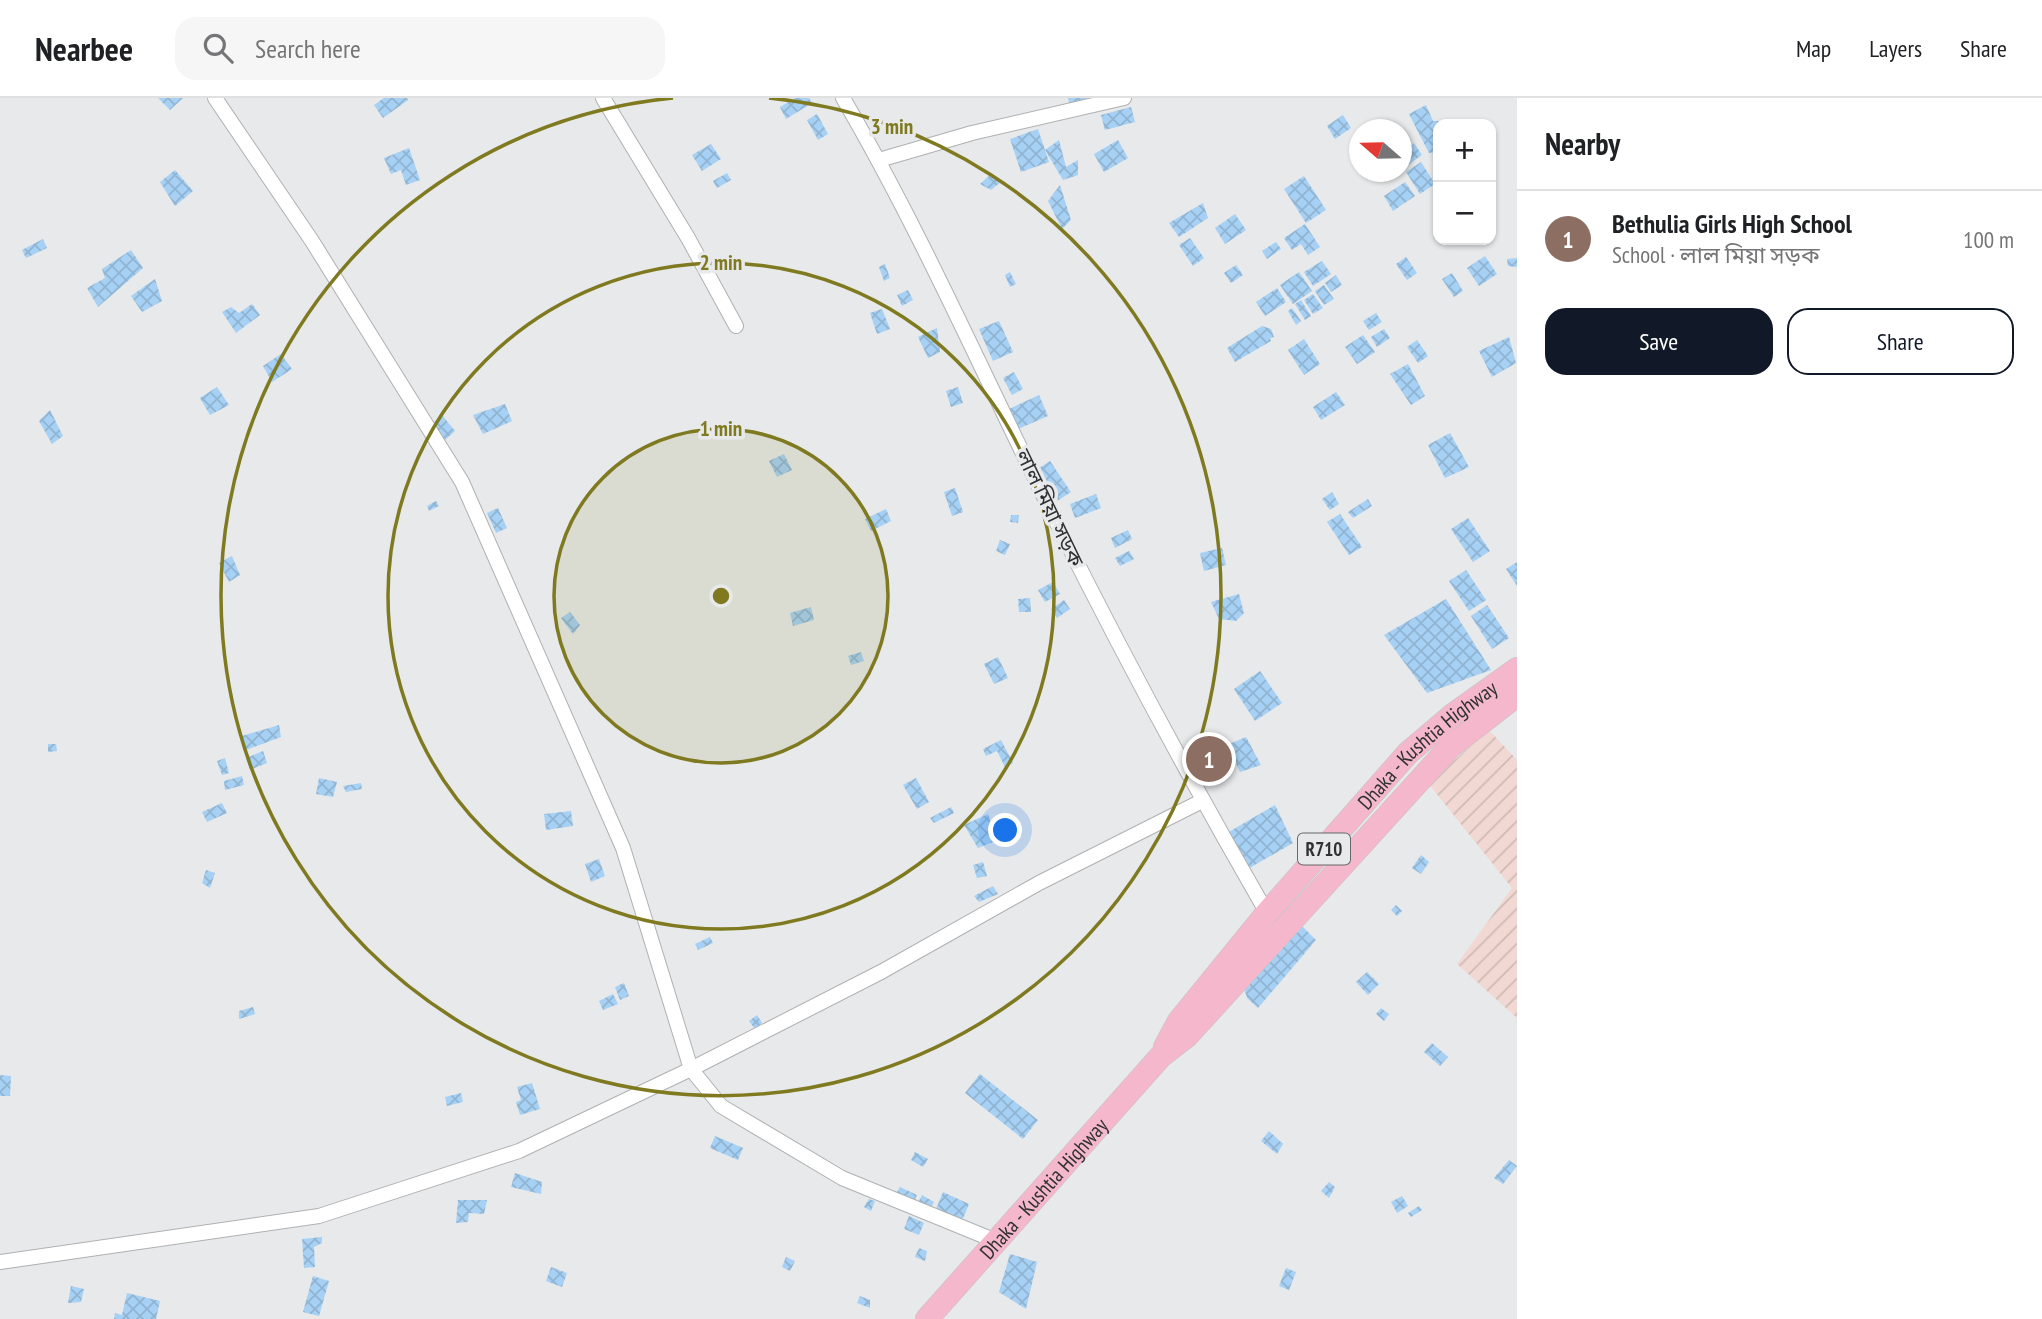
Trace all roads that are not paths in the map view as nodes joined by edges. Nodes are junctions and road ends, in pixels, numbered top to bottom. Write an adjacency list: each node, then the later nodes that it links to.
1 (215, 98): 12 (street)
2 (603, 98): 6 (street)
3 (843, 98): 5 (street, লাল মিয়া সড়ক)
4 (1124, 98): 5 (street)
5 (879, 160): 9 (street, লাল মিয়া সড়ক)
6 (736, 326)
7 (1517, 669): 10 (main road, Dhaka - Kushtia Highway / R710)
8 (1517, 695): 11 (main road, Dhaka - Kushtia Highway / R710)
9 (1202, 801): 10 (street, লাল মিয়া সড়ক); 12 (street)
10 (1267, 913): 11 (main road, Dhaka - Kushtia Highway / R710)
11 (1161, 1056): 13 (main road, Dhaka - Kushtia Highway / R710)
12 (691, 1069): 13 (street); 14 (street)
13 (996, 1241): 15 (main road, Dhaka - Kushtia Highway / R710)
14 (0, 1262)
15 (926, 1319)

